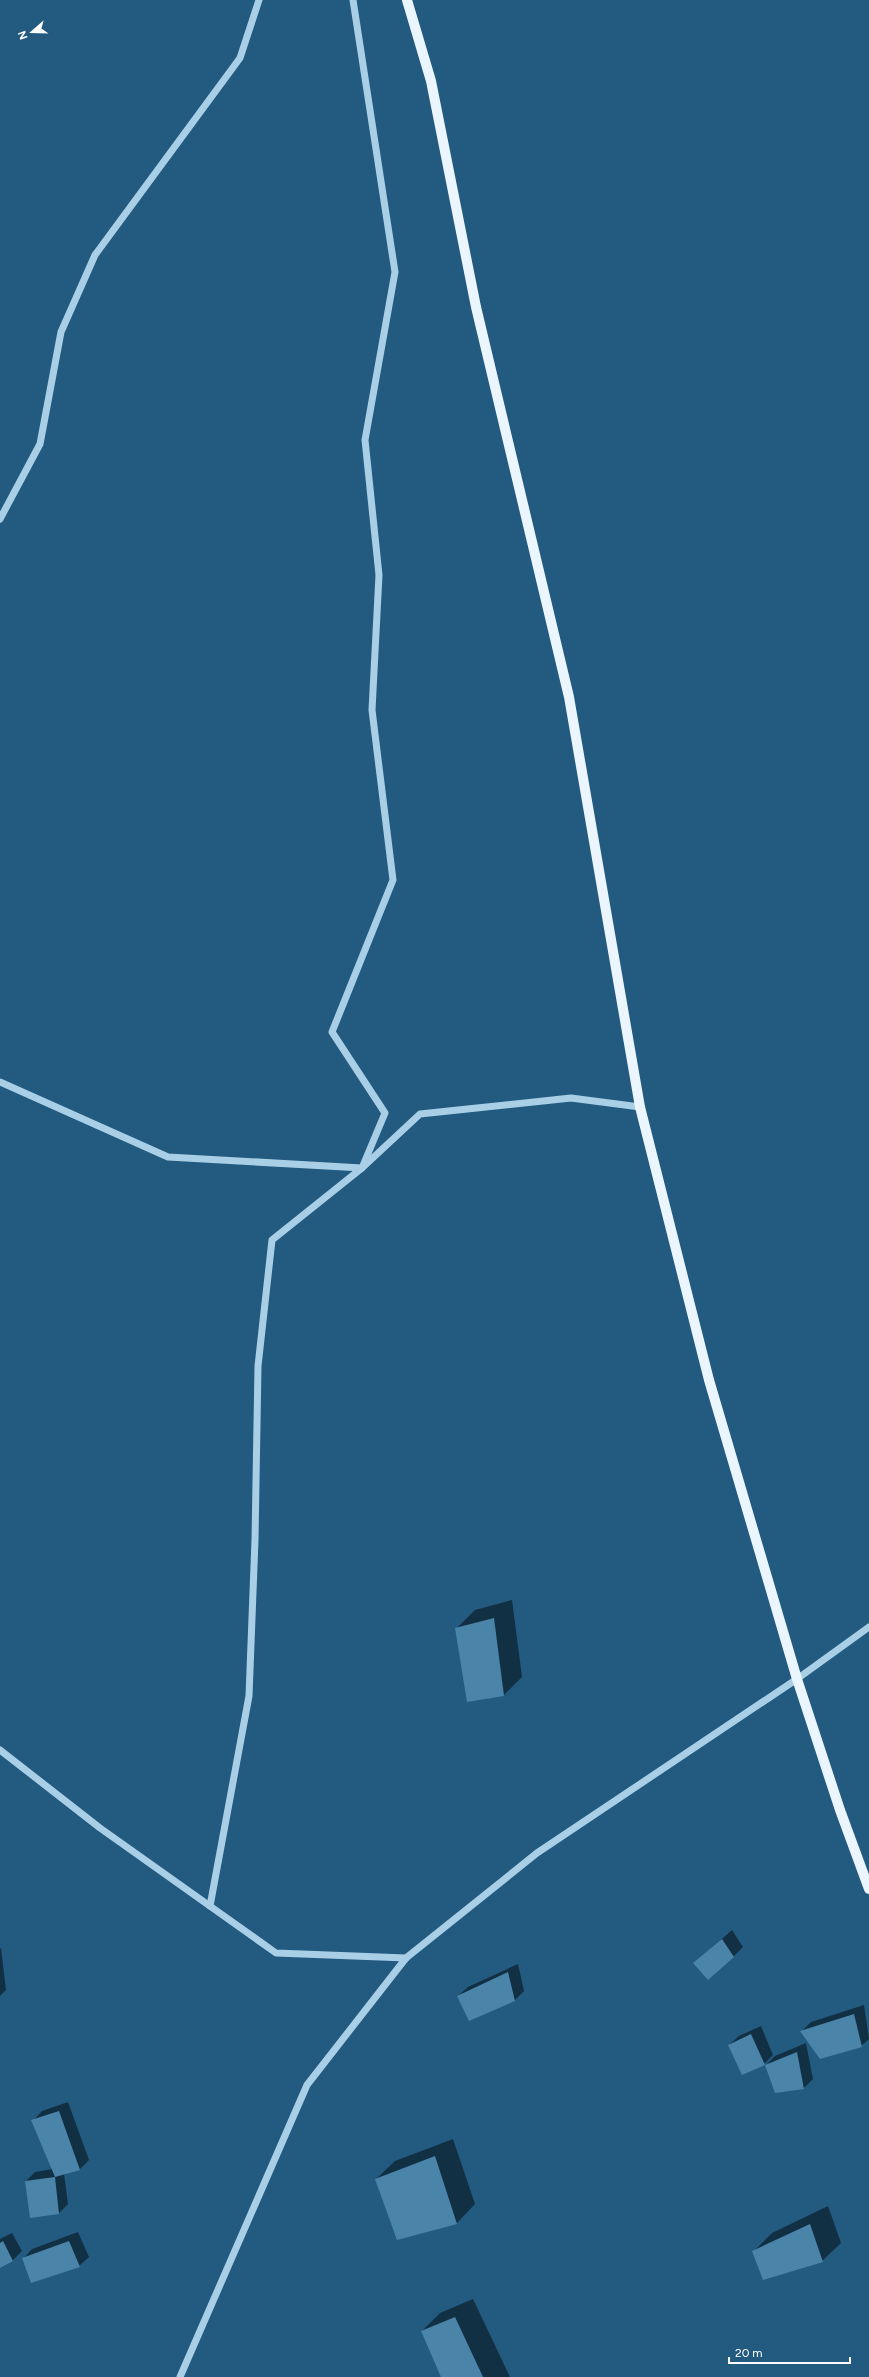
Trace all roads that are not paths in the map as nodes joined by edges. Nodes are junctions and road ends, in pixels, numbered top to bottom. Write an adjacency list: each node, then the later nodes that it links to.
1 (259, 0): 4 (street)
2 (353, 0): 7 (street)
3 (407, 0): 6 (main road)
4 (0, 519)
5 (0, 1082): 7 (street)
6 (640, 1107): 7 (street); 9 (main road)
7 (362, 1168): 12 (street)
8 (869, 1627): 9 (street)
9 (797, 1679): 11 (main road); 13 (street)
10 (0, 1750): 12 (street)
11 (869, 1889)
12 (210, 1906): 13 (street)
13 (406, 1958): 14 (street)
14 (180, 2377)

